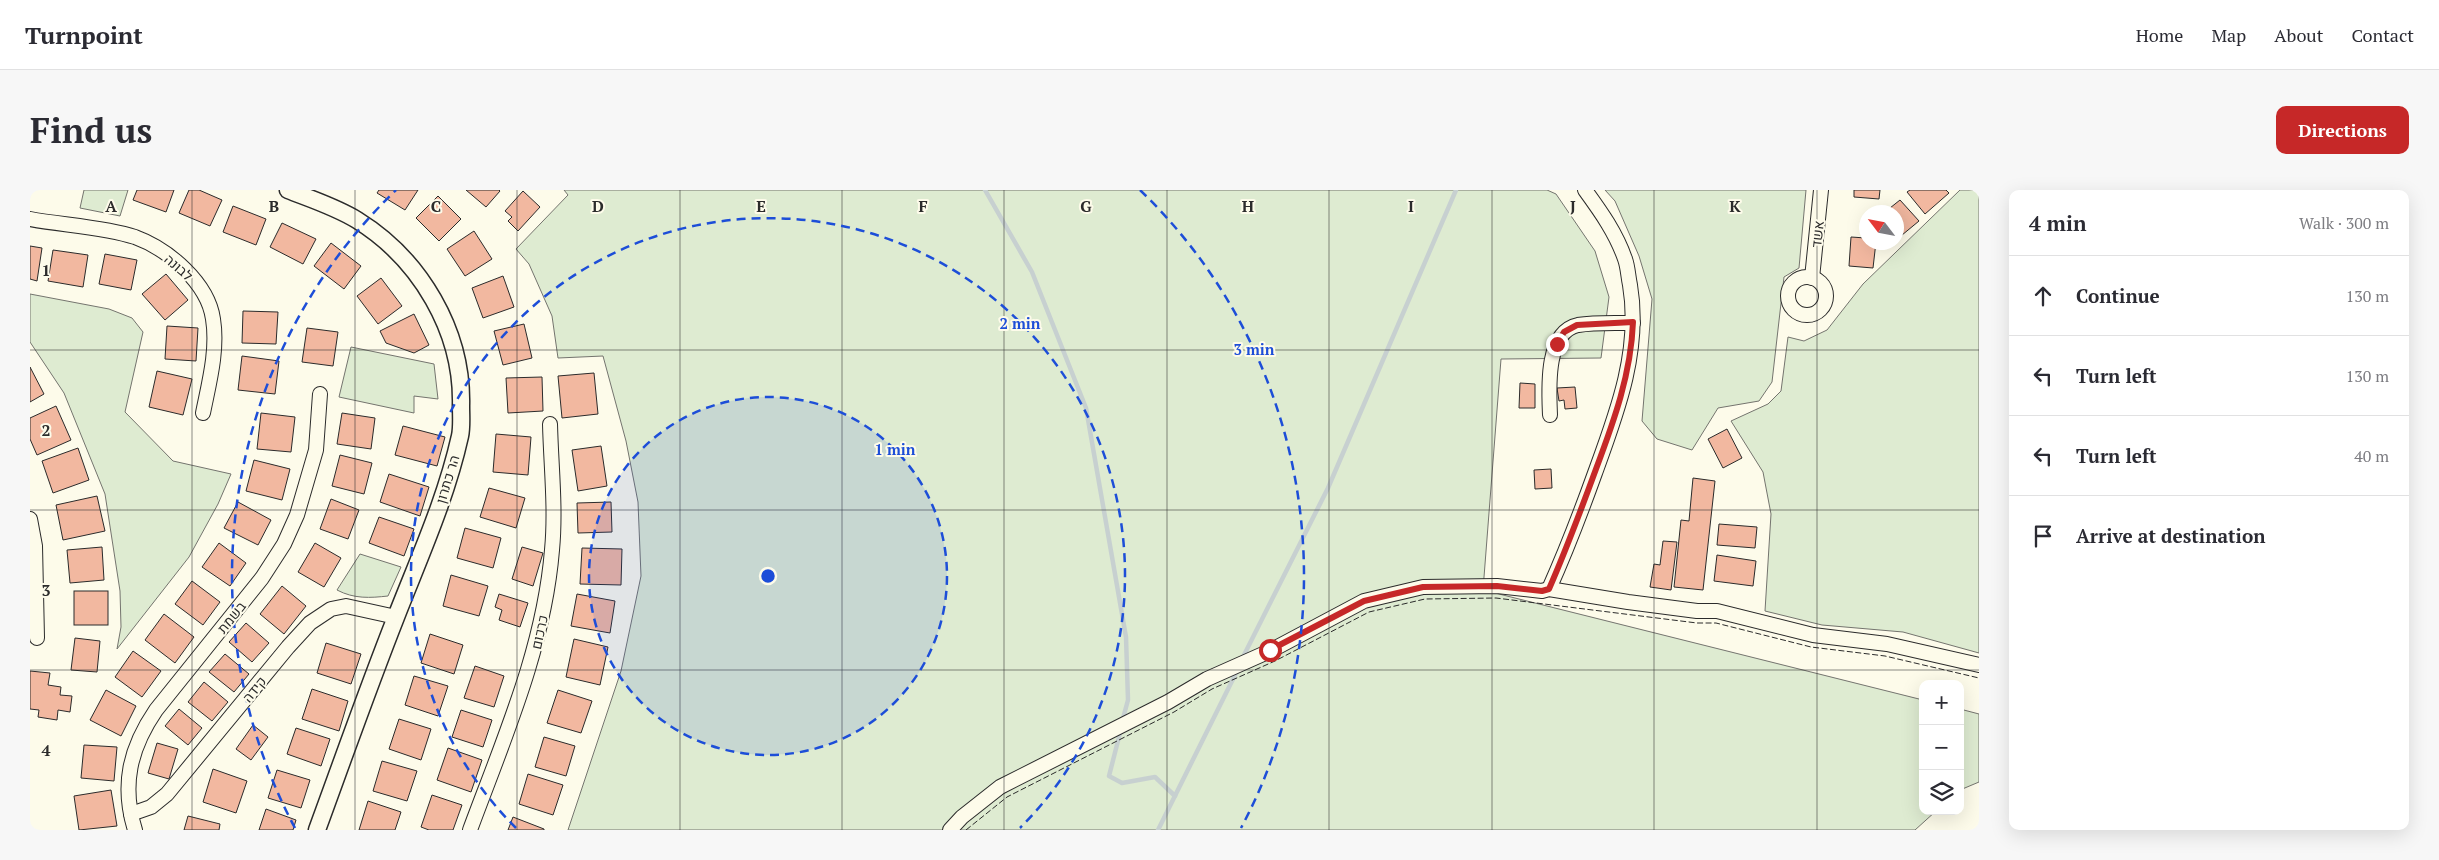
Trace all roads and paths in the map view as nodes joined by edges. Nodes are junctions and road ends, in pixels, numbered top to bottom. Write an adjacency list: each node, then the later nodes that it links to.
1 (288, 190): 13 (street, הר כתרון)
2 (1585, 190): 6 (street)
3 (1821, 190): 5 (street, אשד)
4 (30, 219): 8 (street, לבונה)
5 (1812, 278)
6 (1633, 322): 9 (street); 12 (street)
7 (320, 394): 16 (street, בשמת)
8 (203, 413)
9 (1550, 415)
10 (550, 424): 19 (street, כרכום)
11 (30, 519): 14 (street)
12 (1549, 589): 15 (street); 20 (street)
13 (396, 617): 16 (street, קידה); 18 (street, הר כתרון)
14 (37, 638)
15 (1979, 666)
16 (131, 814): 17 (street, בשמת)
17 (135, 830)
18 (317, 830)
19 (470, 830)
20 (950, 830)

